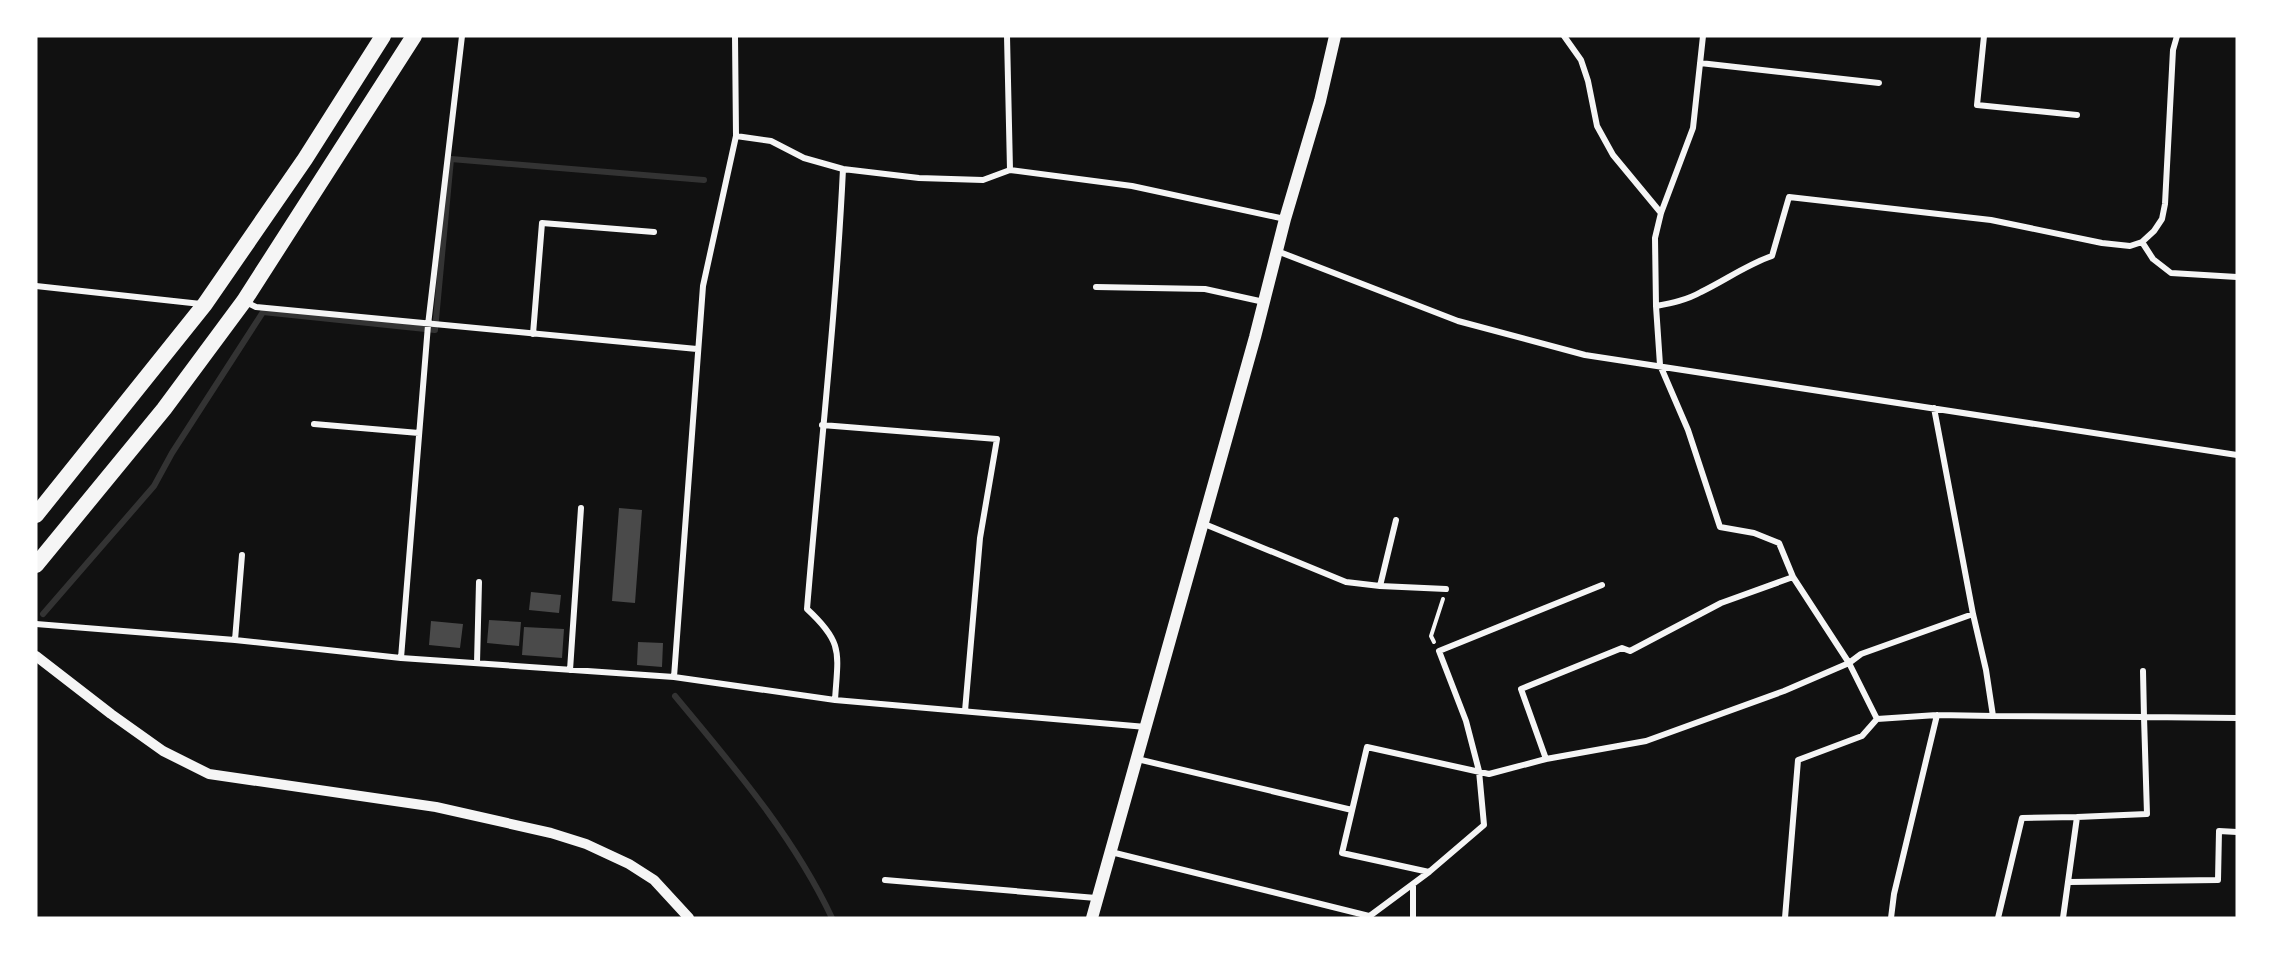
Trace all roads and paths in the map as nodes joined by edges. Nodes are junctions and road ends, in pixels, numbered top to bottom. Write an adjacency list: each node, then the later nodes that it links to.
1 (383, 36): 27 (highway)
2 (414, 36): 25 (highway)
3 (462, 36): 29 (street)
4 (735, 36): 14 (street)
5 (1007, 36): 16 (street)
6 (1335, 36): 18 (main road)
7 (1564, 36): 17 (street)
8 (1704, 36): 11 (street)
9 (1984, 36): 13 (street)
10 (2177, 36): 20 (street)
11 (1700, 63): 12 (street); 17 (street)
12 (1879, 83)
13 (2077, 115)
14 (736, 136): 15 (street); 31 (street)
15 (843, 169): 16 (street); 35 (street)
16 (1010, 170): 18 (street)
17 (1661, 213): 28 (street)
18 (1285, 219): 21 (main road)
19 (654, 232): 30 (street)
20 (2142, 242): 22 (street); 28 (street)
21 (1277, 251): 26 (main road); 32 (street)
22 (2237, 277)
23 (36, 286): 27 (street)
24 (1096, 287): 26 (street)
25 (244, 301): 29 (street); 43 (highway)
26 (1264, 302): 41 (main road)
27 (205, 304): 39 (highway)
28 (1656, 306): 32 (street)
29 (431, 327): 30 (street); 36 (street)
30 (533, 334): 31 (street)
31 (697, 349): 59 (street)
32 (1660, 365): 33 (street); 44 (street)
33 (1934, 408): 37 (street); 49 (street)
34 (314, 424): 36 (street)
35 (822, 424): 60 (street); 61 (street)
36 (419, 434): 54 (street)
37 (2237, 455)
38 (581, 508): 57 (street)
39 (36, 515)
40 (1396, 520): 47 (street)
41 (1202, 524): 47 (street); 67 (main road)
42 (242, 555): 51 (street)
43 (36, 565)
44 (1793, 577): 56 (street); 69 (street)
45 (479, 582): 55 (street)
46 (1602, 585): 52 (street)
47 (1380, 586): 48 (street)
48 (1446, 589): 52 (path)
49 (1973, 614): 56 (street); 63 (street)
50 (36, 624): 51 (street)
51 (235, 640): 54 (street)
52 (1439, 651): 70 (street)
53 (36, 656): 81 (street)
54 (401, 658): 55 (street)
55 (477, 663): 57 (street)
56 (1849, 663): 66 (street); 69 (street)
57 (570, 670): 59 (street)
58 (2143, 670): 64 (street)
59 (674, 677): 60 (street)
60 (835, 700): 61 (street)
61 (964, 711): 67 (street)
62 (1936, 715): 63 (street); 66 (street); 85 (street)
63 (1993, 716): 64 (street)
64 (2144, 717): 65 (street); 72 (street)
65 (2237, 718)
66 (1877, 719): 84 (street)
67 (1147, 727): 68 (main road)
68 (1136, 759): 71 (street); 74 (main road)
69 (1546, 759): 70 (street)
70 (1479, 771): 71 (street); 75 (street)
71 (1352, 810): 75 (street)
72 (2077, 817): 77 (street); 86 (street)
73 (2237, 832): 77 (street)
74 (1111, 852): 79 (main road); 80 (street)
75 (1428, 873): 78 (street)
76 (885, 880): 79 (street)
77 (2069, 882): 87 (street)
78 (1413, 884): 80 (street); 83 (street)
79 (1096, 898): 82 (main road)
80 (1368, 917)
81 (688, 918)
82 (1092, 918)
83 (1413, 918)
84 (1785, 918)
85 (1891, 918)
86 (1998, 918)
87 (2063, 918)

